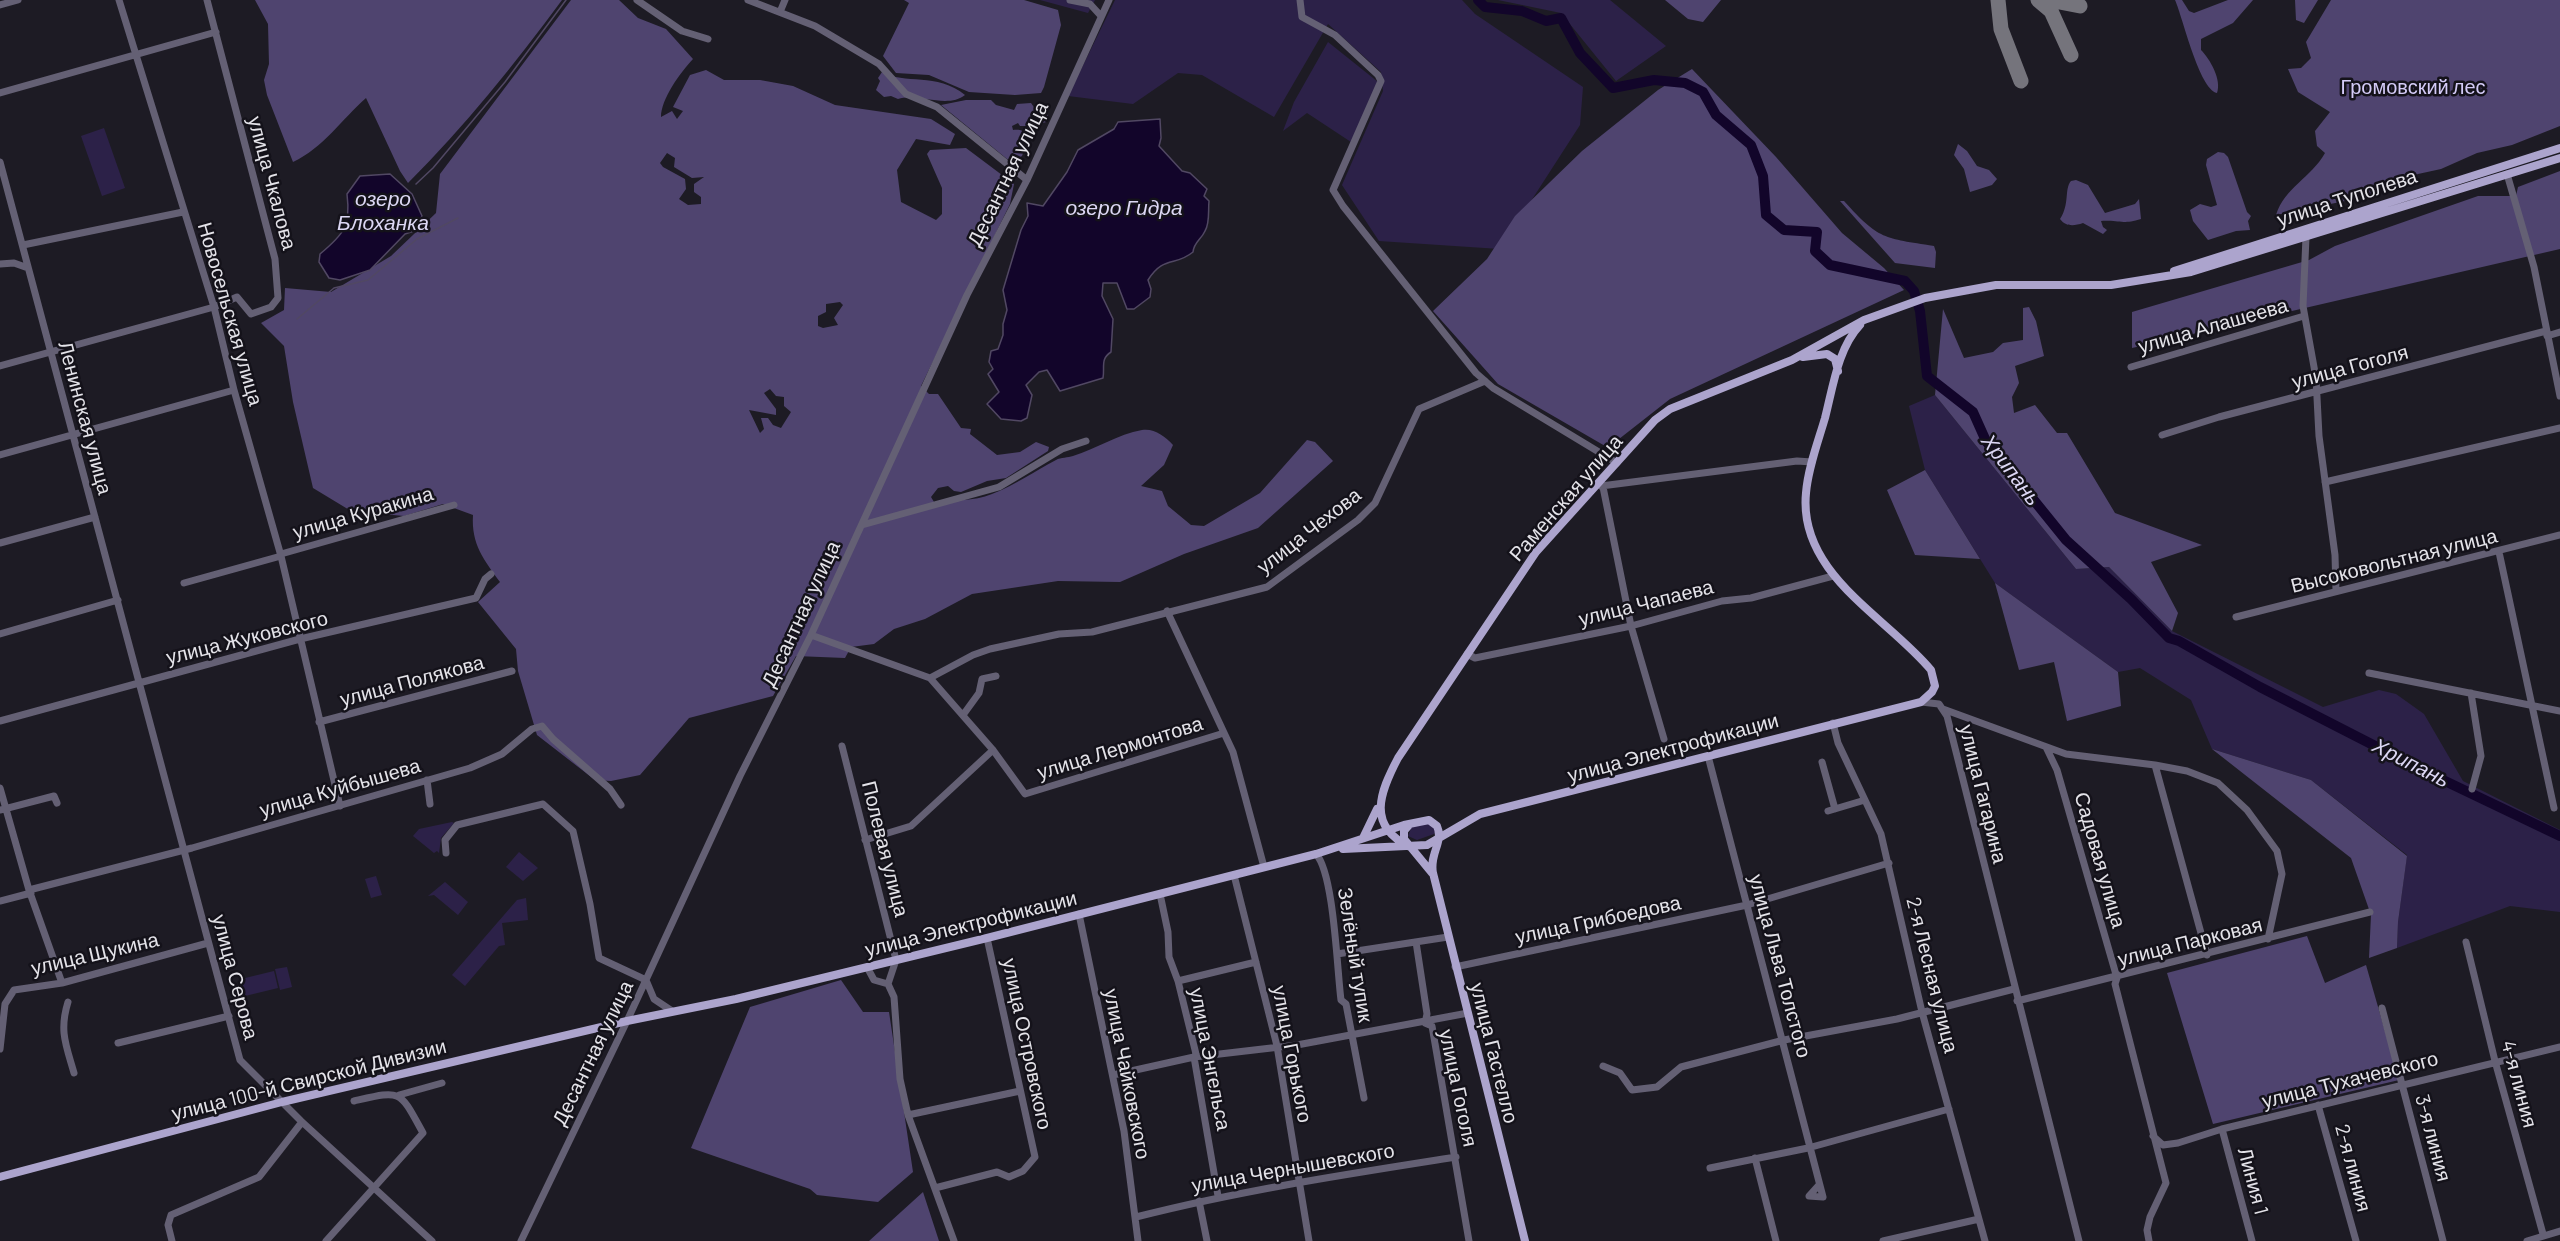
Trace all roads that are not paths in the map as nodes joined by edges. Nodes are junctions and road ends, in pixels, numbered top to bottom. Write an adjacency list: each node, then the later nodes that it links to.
1 (18, 0): 11 (street)
2 (119, 0): 16 (street, Новосельская улица)
3 (207, 0): 14 (street, улица Чкалова)
4 (637, 0): 15 (street)
5 (748, 0): 12 (street)
6 (785, 0): 12 (street)
7 (1070, 0): 10 (street)
8 (1109, 0): 13 (street, Десантная улица)
9 (1300, 0): 41 (street)
10 (1091, 2): 13 (street)
11 (0, 5)
12 (780, 12): 22 (street)
13 (1101, 16): 22 (street, Десантная улица)
14 (216, 32): 16 (street); 29 (street, улица Чкалова)
15 (708, 39)
16 (134, 54): 17 (street); 23 (street, Новосельская улица)
17 (0, 93)
18 (2560, 148): 28 (main road, улица Туполева)
19 (2560, 158): 21 (main road, улица Туполева)
20 (0, 162): 25 (street, Ленинская улица)
21 (2507, 174): 24 (main road, улица Туполева); 34 (street)
22 (1027, 180): 56 (street, Десантная улица)
23 (183, 212): 25 (street); 29 (street, Новосельская улица)
24 (2306, 237): 28 (main road, улица Туполева); 30 (street)
25 (23, 245): 27 (street, Ленинская улица)
26 (0, 264): 27 (street)
27 (28, 268): 36 (street, Ленинская улица)
28 (2144, 280): 31 (main road, улица Туполева)
29 (214, 307): 36 (street); 42 (street, Новосельская улица)
30 (2304, 316): 39 (street, улица Алашеева); 43 (street)
31 (1864, 320): 33 (main road, Раменская улица); 35 (main road)
32 (2560, 332): 34 (street, улица Гоголя)
33 (1837, 333): 35 (main road); 37 (main road, Раменская улица)
34 (2546, 333): 43 (street, улица Гоголя); 44 (street)
35 (1846, 344): 40 (main road)
36 (50, 353): 38 (street); 46 (street, Ленинская улица)
37 (1791, 360): 40 (main road); 51 (main road, Раменская улица)
38 (0, 366)
39 (2131, 367)
40 (1838, 372): 50 (main road)
41 (1485, 381): 51 (street); 66 (street, улица Чехова)
42 (234, 390): 46 (street); 60 (street, Новосельская улица)
43 (2318, 392): 47 (street, улица Гоголя); 52 (street)
44 (2560, 396)
45 (2560, 428): 52 (street)
46 (72, 435): 49 (street); 55 (street, Ленинская улица)
47 (2162, 435)
48 (1086, 441): 56 (street)
49 (0, 455)
50 (1812, 462): 53 (street); 62 (main road)
51 (1617, 463): 53 (main road, Раменская улица)
52 (2325, 482): 64 (street)
53 (1600, 487): 68 (street); 72 (main road, Раменская улица)
54 (454, 505): 60 (street, улица Куракина)
55 (95, 517): 58 (street); 65 (street, Ленинская улица)
56 (862, 525): 70 (street, Десантная улица)
57 (2560, 535): 59 (street, Высоковольтная улица)
58 (0, 543)
59 (2499, 552): 64 (street, Высоковольтная улица); 80 (street)
60 (281, 555): 63 (street); 71 (street, Новосельская улица)
61 (491, 574): 71 (street, улица Жуковского)
62 (1833, 576): 68 (street, улица Чапаева); 79 (main road)
63 (184, 583)
64 (2336, 591): 67 (street, Высоковольтная улица)
65 (118, 600): 69 (street); 77 (street, Ленинская улица)
66 (1167, 611): 76 (street, улица Чехова); 87 (street)
67 (2236, 617)
68 (1631, 626): 72 (street, улица Чапаева); 88 (street)
69 (0, 634)
70 (811, 634): 76 (street); 137 (street, Десантная улица)
71 (300, 639): 77 (street, улица Жуковского); 85 (street, Новосельская улица)
72 (1467, 654): 98 (main road, Раменская улица)
73 (512, 671): 85 (street, улица Полякова)
74 (2368, 673): 78 (street)
75 (996, 676): 83 (street)
76 (930, 678): 83 (street)
77 (141, 682): 84 (street, улица Жуковского); 112 (street, улица Серова)
78 (2471, 693): 80 (street); 97 (street)
79 (1921, 702): 81 (street, улица Гагарина); 86 (main road, улица Электрофикации)
80 (2533, 705): 82 (street); 104 (street)
81 (1943, 709): 90 (street); 142 (street, улица Гагарина)
82 (2560, 711)
83 (963, 715): 91 (street)
84 (0, 721)
85 (319, 722): 103 (street, Новосельская улица)
86 (1833, 723): 92 (main road, улица Электрофикации); 99 (street, 2-я Лесная улица)
87 (1224, 733): 91 (street, улица Лермонтова); 116 (street)
88 (1664, 739)
89 (842, 746): 110 (street, Полевая улица)
90 (2046, 747): 94 (street); 139 (street, Садовая улица)
91 (993, 750): 110 (street)
92 (1708, 756): 109 (main road, улица Электрофикации); 122 (street, улица Льва Толстого)
93 (1822, 762): 99 (street)
94 (2155, 765): 127 (street); 132 (street)
95 (427, 780): 101 (street); 102 (street, улица Куйбышева); 103 (street, улица Куйбышева)
96 (0, 788): 105 (street)
97 (2472, 789)
98 (1382, 795): 107 (main road, Раменская улица); 108 (main road)
99 (1865, 800): 115 (street, 2-я Лесная улица)
100 (57, 803): 105 (street)
101 (430, 804)
102 (621, 805)
103 (340, 806): 112 (street, улица Куйбышева)
104 (2554, 807)
105 (3, 809): 119 (street)
106 (1411, 823): 107 (main road); 109 (main road); 111 (main road)
107 (1388, 830): 108 (main road); 111 (main road, улица Гастелло)
108 (1362, 838): 114 (main road)
109 (1439, 839): 111 (main road); 117 (main road, улица Гастелло)
110 (865, 840): 133 (street, Полевая улица)
111 (1410, 847): 114 (main road); 117 (main road, улица Гастелло)
112 (185, 850): 119 (street, улица Куйбышева); 130 (street, улица Серова)
113 (446, 853): 137 (street)
114 (1319, 854): 116 (main road, улица Электрофикации); 131 (street, Зелёный тупик)
115 (1889, 863): 122 (street, улица Грибоедова); 147 (street, 2-я Лесная улица)
116 (1264, 867): 118 (main road, улица Электрофикации)
117 (1433, 873): 125 (main road, улица Гастелло)
118 (1234, 875): 120 (main road, улица Электрофикации); 134 (street, улица Горького)
119 (30, 892): 121 (street); 140 (street)
120 (1160, 894): 124 (main road, улица Электрофикации); 138 (street, улица Энгельса)
121 (0, 901)
122 (1747, 905): 136 (street, улица Грибоедова); 153 (street, улица Льва Толстого)
123 (2370, 912): 127 (street, улица Парковая)
124 (1079, 914): 126 (main road, улица Электрофикации); 162 (street, улица Чайковского)
125 (1448, 937): 128 (street); 136 (main road, улица Гастелло)
126 (987, 938): 133 (main road, улица Электрофикации); 166 (street, улица Островского)
127 (2268, 939): 132 (street, улица Парковая)
128 (1416, 942): 131 (street); 151 (street, улица Гоголя)
129 (2466, 942): 159 (street, 4-я линия)
130 (208, 944): 140 (street, улица Щукина); 149 (street, улица Серова)
131 (1337, 954): 152 (street, Зелёный тупик)
132 (2207, 955): 139 (street, улица Парковая)
133 (896, 960): 135 (main road, улица Электрофикации); 141 (street)
134 (1256, 962): 138 (street); 155 (street, улица Горького)
135 (867, 967): 141 (street); 146 (main road, улица Электрофикации)
136 (1455, 968): 148 (main road, улица Гастелло)
137 (646, 980): 146 (street); 150 (street, Десантная улица)
138 (1178, 981): 158 (street, улица Энгельса)
139 (2116, 981): 143 (street, улица Парковая); 176 (street, Садовая улица)
140 (62, 983): 157 (street, улица Щукина)
141 (888, 984): 173 (street)
142 (2014, 989): 143 (street, улица Гагарина); 147 (street)
143 (2017, 1001): 205 (street, улица Гагарина)
144 (68, 1002): 161 (street)
145 (2382, 1008): 165 (street, 3-я линия)
146 (672, 1011): 150 (main road, улица Электрофикации)
147 (1922, 1012): 153 (street); 172 (street, 2-я Лесная улица)
148 (1468, 1013): 151 (street); 201 (main road, улица Гастелло)
149 (229, 1016): 154 (street); 170 (street, улица Серова)
150 (627, 1021): 163 (main road, улица 100-й Свирской Дивизии); 195 (street, Десантная улица)
151 (1425, 1023): 152 (street); 178 (street, улица Гоголя)
152 (1352, 1035): 155 (street); 168 (street, Зелёный тупик)
153 (1784, 1040): 160 (street); 177 (street, улица Льва Толстого)
154 (118, 1043)
155 (1277, 1046): 158 (street); 182 (street, улица Горького)
156 (2560, 1047): 159 (street, улица Тухачевского)
157 (0, 1049)
158 (1194, 1057): 162 (street); 186 (street, улица Энгельса)
159 (2495, 1061): 165 (street, улица Тухачевского); 191 (street, 4-я линия)
160 (1603, 1066)
161 (74, 1073)
162 (1113, 1075): 188 (street, улица Чайковского)
163 (387, 1077): 167 (street); 170 (main road, улица 100-й Свирской Дивизии)
164 (442, 1083): 167 (street)
165 (2402, 1084): 171 (street, улица Тухачевского); 209 (street, 3-я линия)
166 (1020, 1091): 173 (street); 185 (street, улица Островского)
167 (395, 1094): 169 (street); 184 (street)
168 (1364, 1098)
169 (354, 1101)
170 (282, 1102): 174 (street, улица Серова); 181 (main road, улица 100-й Свирской Дивизии)
171 (2318, 1104): 175 (street, улица Тухачевского); 208 (street, 2-я линия)
172 (1949, 1109): 177 (street); 189 (street, 2-я Лесная улица)
173 (908, 1115): 185 (street)
174 (302, 1122): 184 (street, улица Серова); 192 (street)
175 (2222, 1129): 176 (street, улица Тухачевского); 207 (street, Линия 1)
176 (2153, 1136): 206 (street)
177 (1808, 1148): 179 (street); 183 (street, улица Льва Толстого)
178 (1456, 1156): 182 (street, улица Чернышевского); 200 (street, улица Гоголя)
179 (1755, 1158): 180 (street); 202 (street)
180 (1710, 1168)
181 (0, 1177)
182 (1299, 1181): 186 (street, улица Чернышевского); 199 (street, улица Горького)
183 (1818, 1186)
184 (373, 1188): 193 (street); 194 (street, улица Серова)
185 (935, 1188): 196 (street)
186 (1218, 1196): 187 (street, улица Чернышевского)
187 (1199, 1201): 188 (street, улица Чернышевского); 198 (street)
188 (1136, 1217): 197 (street, улица Чайковского)
189 (1979, 1219): 203 (street); 204 (street, 2-я Лесная улица)
190 (2560, 1231): 191 (street)
191 (2543, 1234): 210 (street)
192 (172, 1241)
193 (326, 1241)
194 (432, 1241)
195 (521, 1241)
196 (954, 1241)
197 (1138, 1241)
198 (1208, 1241)
199 (1310, 1241)
200 (1469, 1241)
201 (1525, 1241)
202 (1776, 1241)
203 (1882, 1241)
204 (1985, 1241)
205 (2079, 1241)
206 (2150, 1241)
207 (2252, 1241)
208 (2356, 1241)
209 (2443, 1241)
210 (2528, 1241)

